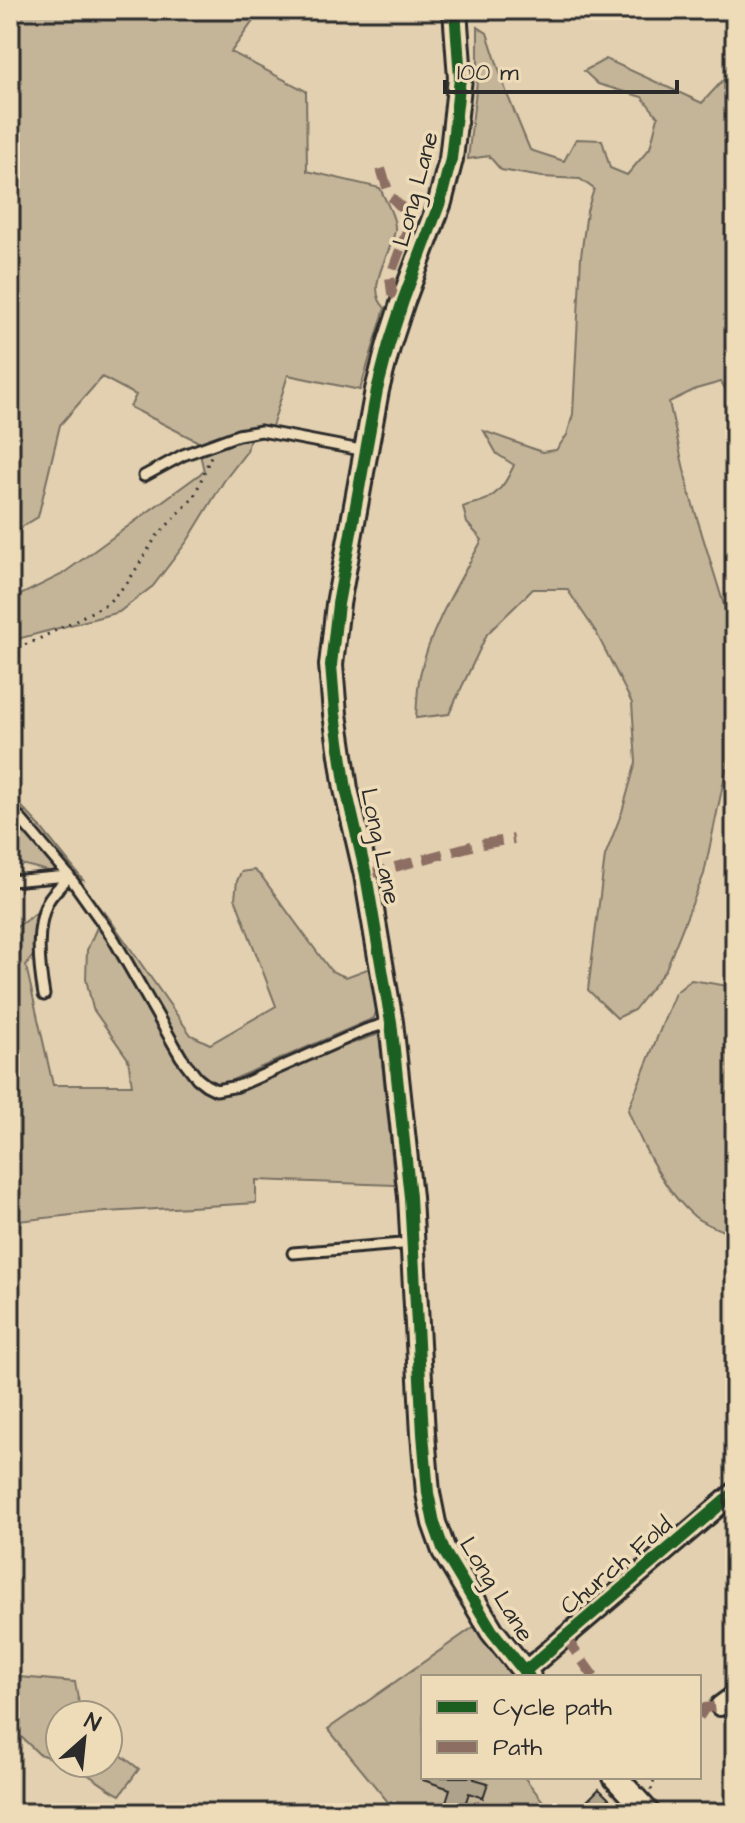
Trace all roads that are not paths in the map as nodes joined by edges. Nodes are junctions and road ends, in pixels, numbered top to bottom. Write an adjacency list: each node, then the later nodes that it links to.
1 (455, 10): 2 (street, Long Lane)
2 (366, 451): 3 (lane); 8 (street, Long Lane)
3 (144, 476)
4 (10, 810): 5 (lane)
5 (69, 876): 6 (lane); 7 (lane); 8 (lane)
6 (10, 881)
7 (44, 995)
8 (391, 1022): 9 (street, Long Lane)
9 (413, 1243): 10 (lane); 12 (street, Long Lane)
10 (293, 1253)
11 (735, 1492): 12 (street, Church Fold)
12 (527, 1674)
13 (617, 1779): 14 (street)
14 (648, 1813)

